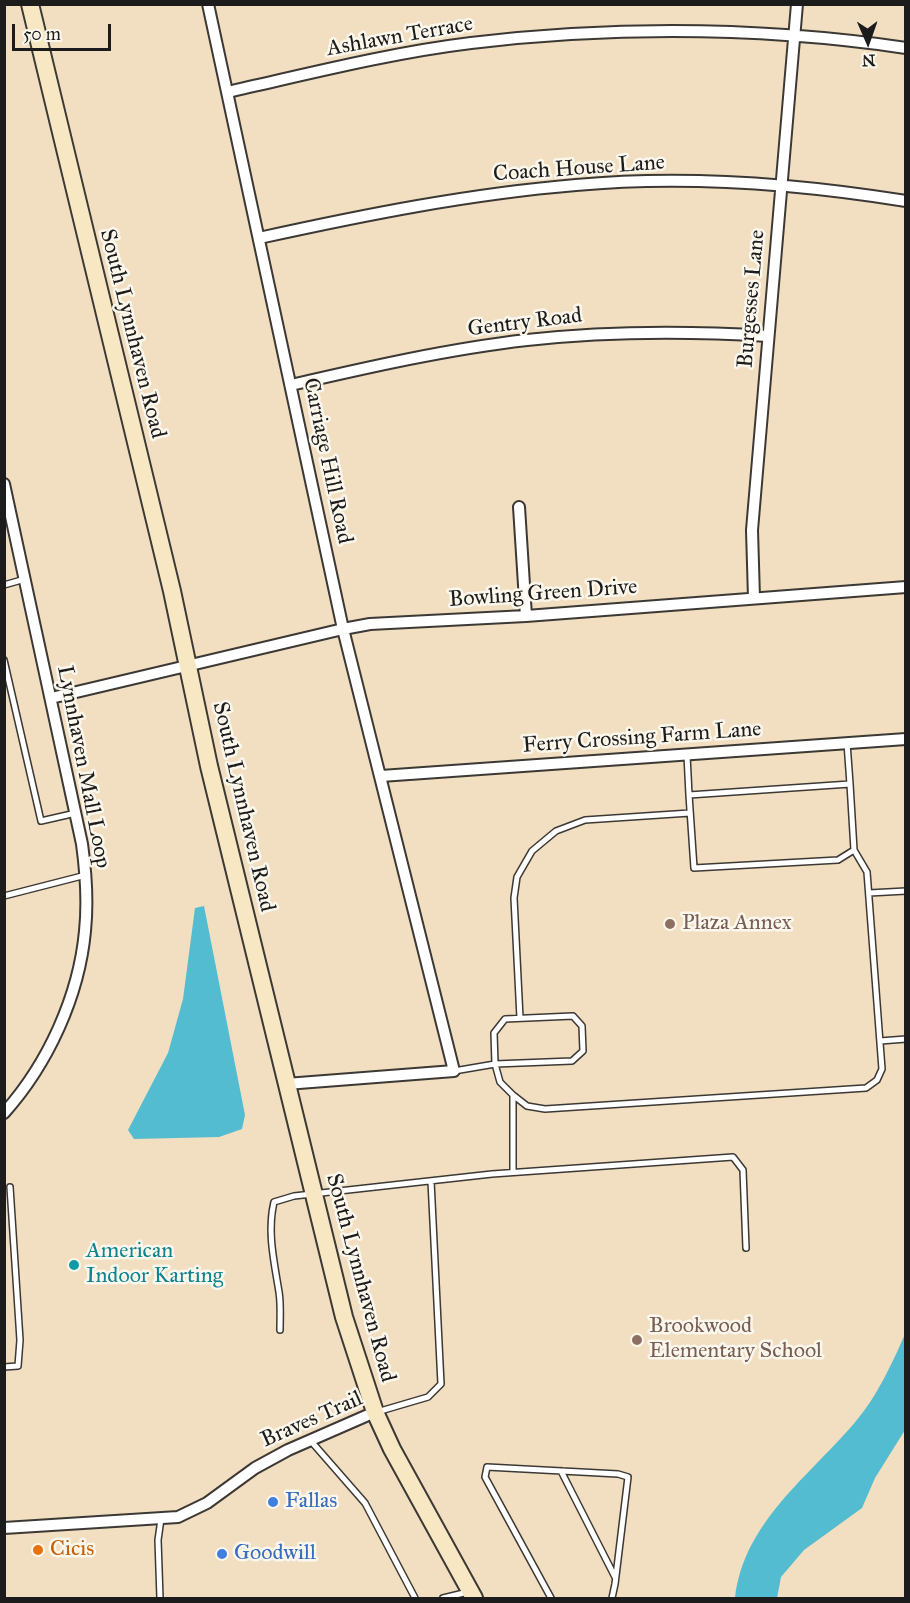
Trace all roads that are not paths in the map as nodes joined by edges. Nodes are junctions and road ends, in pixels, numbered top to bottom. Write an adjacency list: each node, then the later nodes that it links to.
1 (30, 4): 21 (street, South Lynnhaven Road)
2 (208, 4): 6 (street, Carriage Hill Road)
3 (797, 4): 4 (street, Burgesses Lane)
4 (794, 36): 5 (street, Ashlawn Terrace); 6 (street, Ashlawn Terrace); 7 (street, Burgesses Lane)
5 (906, 48)
6 (227, 92): 9 (street, Carriage Hill Road)
7 (781, 187): 8 (street, Coach House Lane); 9 (street, Coach House Lane); 10 (street, Burgesses Lane)
8 (906, 201)
9 (259, 238): 11 (street, Carriage Hill Road)
10 (768, 336): 11 (street, Gentry Road); 17 (street, Burgesses Lane)
11 (291, 385): 19 (street, Carriage Hill Road)
12 (4, 484): 14 (street, Lynnhaven Mall Loop)
13 (519, 507): 18 (street)
14 (25, 579): 15 (lane); 22 (street, Lynnhaven Mall Loop)
15 (4, 585)
16 (906, 587): 17 (street, Bowling Green Drive)
17 (754, 598): 18 (street, Bowling Green Drive)
18 (526, 616): 19 (street, Bowling Green Drive)
19 (343, 628): 21 (street, Bowling Green Drive); 26 (street, Carriage Hill Road)
20 (4, 660): 29 (lane)
21 (186, 666): 22 (street, Bowling Green Drive); 41 (street, South Lynnhaven Road)
22 (51, 698): 29 (street, Lynnhaven Mall Loop)
23 (906, 739): 24 (street, Ferry Crossing Farm Lane)
24 (847, 744): 25 (street, Ferry Crossing Farm Lane); 27 (lane)
25 (687, 755): 26 (street, Ferry Crossing Farm Lane); 28 (lane)
26 (381, 776): 40 (street, Carriage Hill Road)
27 (850, 784): 28 (lane); 31 (lane)
28 (689, 795): 30 (lane)
29 (76, 813): 32 (street, Lynnhaven Mall Loop)
30 (690, 813): 31 (lane); 36 (lane)
31 (854, 850): 34 (lane)
32 (86, 875): 35 (lane); 43 (street, Lynnhaven Mall Loop)
33 (906, 891): 34 (lane)
34 (869, 893): 38 (lane)
35 (4, 896)
36 (520, 1018): 39 (lane); 39 (lane)
37 (906, 1039): 38 (lane)
38 (880, 1041): 42 (lane)
39 (495, 1064): 40 (lane); 42 (lane)
40 (454, 1071): 41 (street)
41 (286, 1084): 47 (street, South Lynnhaven Road)
42 (513, 1095): 44 (lane)
43 (4, 1113)
44 (513, 1172): 45 (lane); 48 (lane)
45 (431, 1180): 47 (lane); 51 (lane, Braves Trail)
46 (10, 1187): 50 (lane)
47 (313, 1193): 49 (lane); 51 (street, South Lynnhaven Road)
48 (746, 1248)
49 (280, 1330)
50 (4, 1367)
51 (375, 1412): 52 (street, Braves Trail); 57 (street, South Lynnhaven Road)
52 (310, 1440): 54 (street, Braves Trail); 60 (lane)
53 (561, 1470): 56 (lane); 56 (lane); 62 (lane)
54 (161, 1519): 55 (street, Braves Trail); 59 (lane)
55 (4, 1528)
56 (616, 1578): 58 (lane)
57 (472, 1595): 61 (lane)
58 (611, 1598)
59 (160, 1599)
60 (415, 1599)
61 (443, 1599)
62 (551, 1599)

